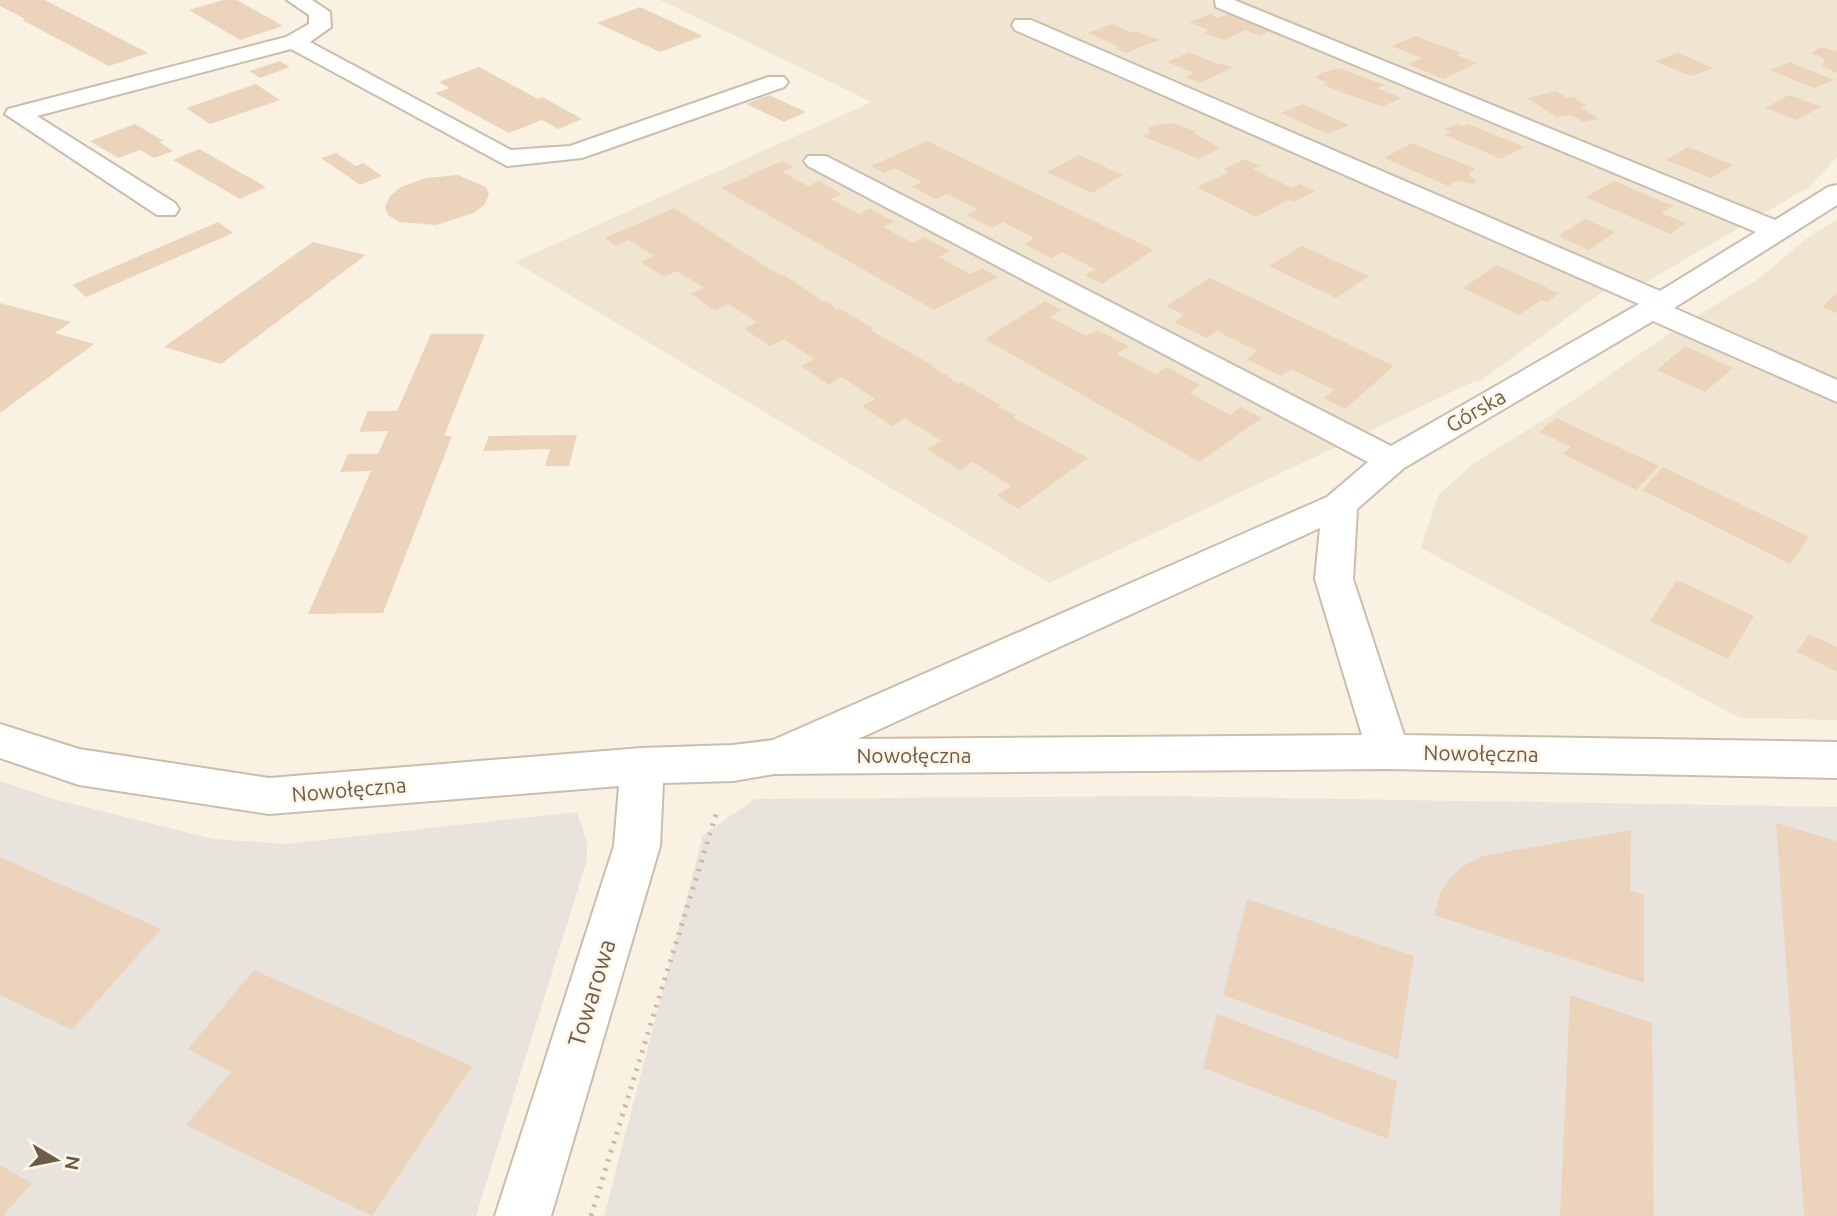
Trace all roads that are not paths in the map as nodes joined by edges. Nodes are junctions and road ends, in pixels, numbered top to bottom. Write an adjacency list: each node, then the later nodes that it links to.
1 (297, 0): 4 (street)
2 (1223, 3): 9 (street)
3 (1023, 25): 10 (street)
4 (294, 42): 5 (street); 8 (street)
5 (776, 82)
6 (817, 162): 12 (street)
7 (1837, 193): 9 (street, Górska)
8 (166, 209)
9 (1778, 231): 10 (street, Górska)
10 (1657, 306): 11 (street); 12 (street, Górska)
11 (1837, 392)
12 (1392, 460): 13 (street, Górska)
13 (1340, 505): 15 (street); 16 (street, Górska)
14 (0, 741): 18 (street, Nowołęczna)
15 (1388, 752): 16 (street, Nowołęczna); 17 (street, Nowołęczna)
16 (774, 757): 18 (street, Nowołęczna)
17 (1837, 760)
18 (642, 766): 19 (street, Towarowa)
19 (523, 1216)

